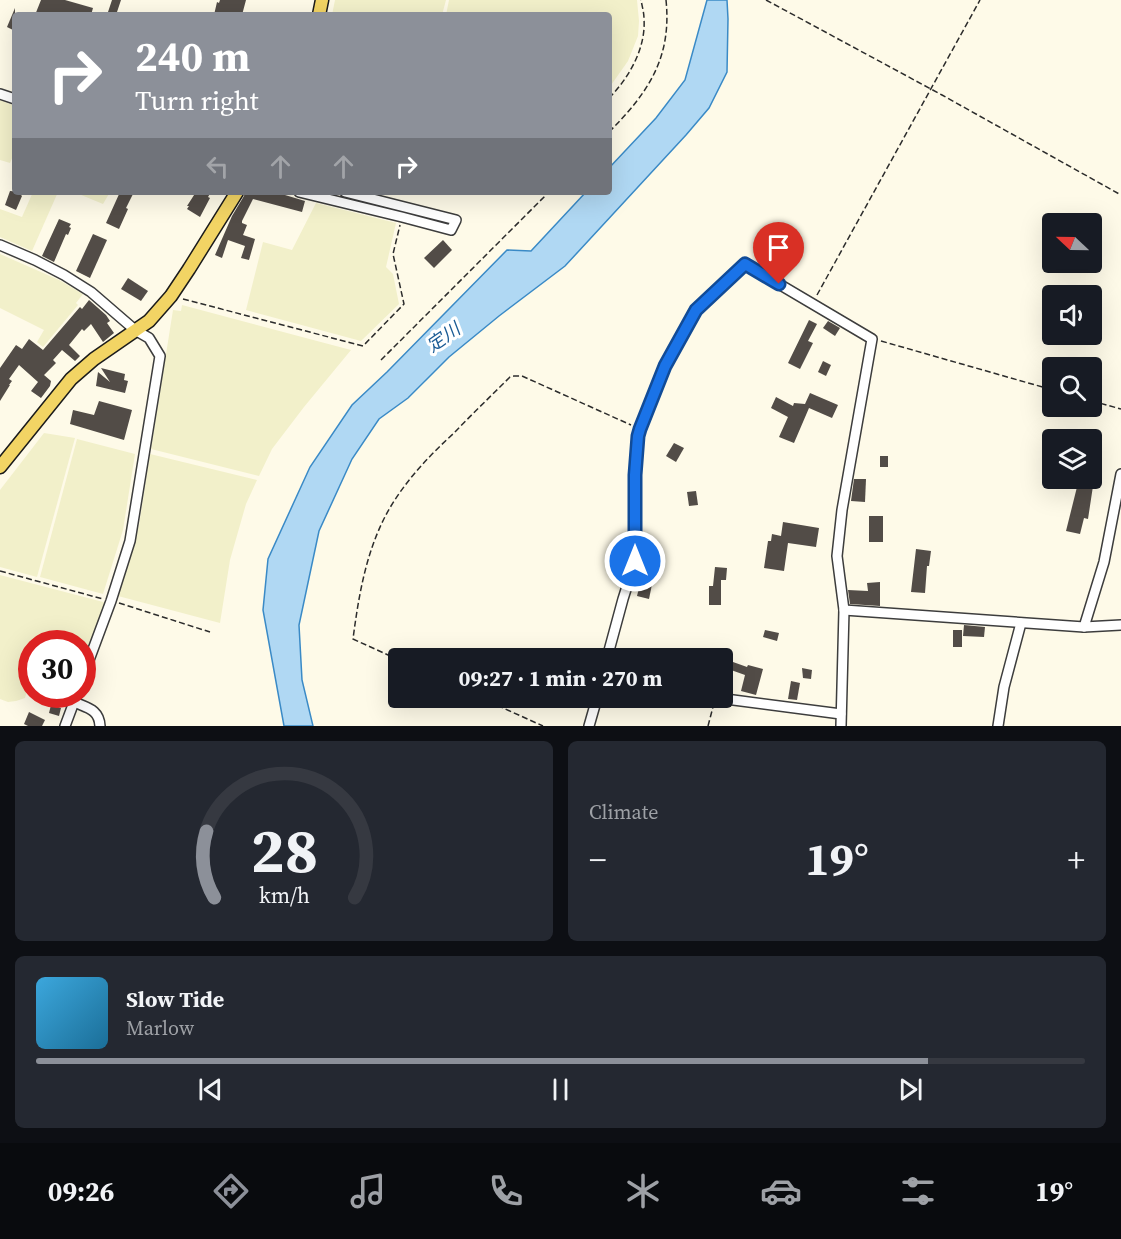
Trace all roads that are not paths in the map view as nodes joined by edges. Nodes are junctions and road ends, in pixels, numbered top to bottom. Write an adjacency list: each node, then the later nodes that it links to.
1 (235, 195): 5 (main road)
2 (311, 195): 3 (street)
3 (357, 195)
4 (0, 245): 5 (street)
5 (135, 330): 6 (main road); 12 (street)
6 (0, 466)
7 (1121, 474): 11 (street)
8 (844, 610): 9 (street); 13 (street); 18 (street)
9 (1021, 623): 11 (street); 23 (street)
10 (1121, 625): 11 (street)
11 (1084, 627)
12 (96, 641)
13 (610, 648)
14 (733, 700): 18 (street)
15 (71, 708): 19 (street)
16 (90, 708): 20 (street)
17 (594, 708): 21 (street)
18 (841, 714): 22 (street)
19 (65, 726)
20 (100, 726)
21 (590, 726)
22 (841, 726)
23 (998, 726)

